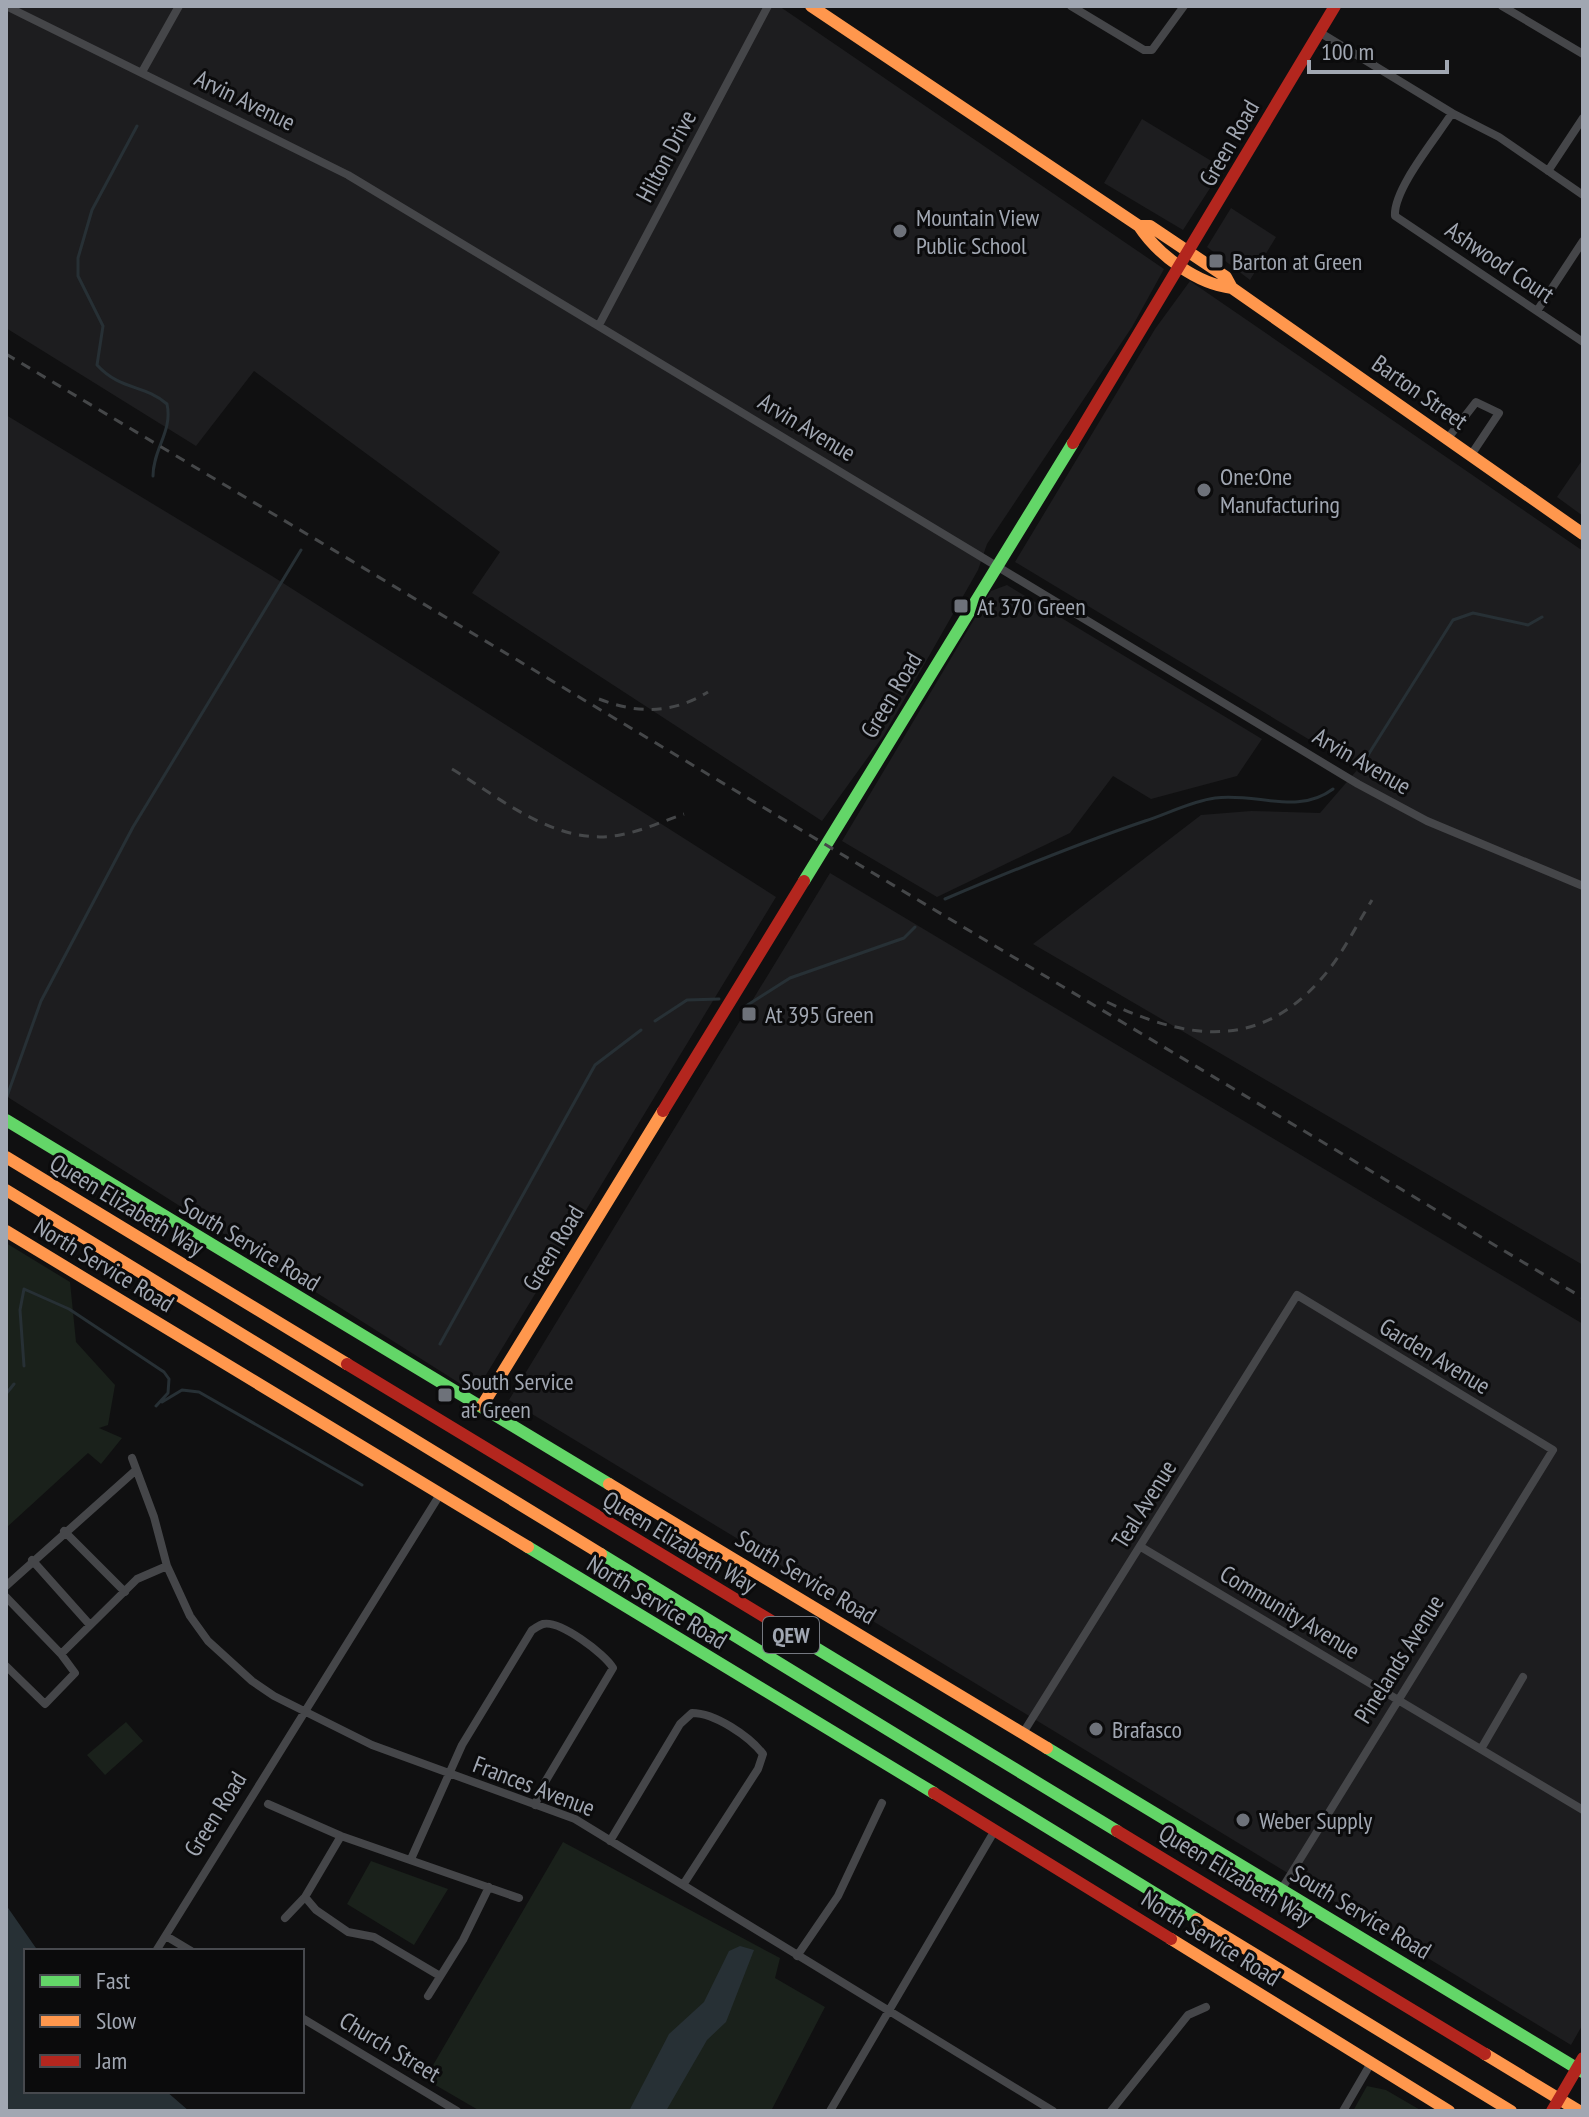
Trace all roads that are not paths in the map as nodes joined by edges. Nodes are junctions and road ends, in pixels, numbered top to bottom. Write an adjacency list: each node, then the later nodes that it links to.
1 (6, 6): 13 (street, Arvin Avenue)
2 (179, 6): 13 (street)
3 (768, 6): 24 (street, Hilton Drive)
4 (811, 6): 18 (main road, Barton Street)
5 (1071, 6): 6 (street)
6 (1184, 6)
7 (1335, 6): 11 (main road, Green Road)
8 (1502, 6): 10 (street)
9 (1523, 6): 10 (street)
10 (1517, 15): 12 (street)
11 (1319, 32): 14 (street); 20 (main road, Green Road)
12 (1583, 54)
13 (142, 72): 24 (street, Arvin Avenue)
14 (1452, 113): 16 (street); 23 (street, Ashwood Court)
15 (1583, 118): 16 (street)
16 (1548, 171): 17 (street)
17 (1583, 195)
18 (1139, 226): 20 (main road, Barton Street); 21 (main road, Barton Street)
19 (1583, 241): 23 (street)
20 (1190, 252): 21 (main road, Green Road); 22 (main road, Barton Street)
21 (1182, 265): 22 (main road, Barton Street); 29 (main road, Green Road)
22 (1232, 288): 26 (main road, Barton Street)
23 (1537, 311): 25 (street, Ashwood Court)
24 (599, 325): 29 (street, Arvin Avenue)
25 (1583, 342)
26 (1448, 438): 27 (main road, Barton Street); 27 (street)
27 (1471, 455): 28 (main road, Barton Street)
28 (1583, 534)
29 (996, 565): 30 (street, Arvin Avenue); 36 (main road, Green Road)
30 (1583, 886)
31 (6, 1120): 36 (main road, South Service Road)
32 (6, 1157): 91 (main road, Queen Elizabeth Way / QEW)
33 (6, 1190): 89 (main road, Queen Elizabeth Way / QEW)
34 (6, 1231): 40 (main road, North Service Road)
35 (1297, 1295): 37 (street, Garden Avenue); 42 (street, Teal Avenue)
36 (482, 1406): 54 (main road, South Service Road)
37 (1553, 1450): 52 (street, Pinelands Avenue)
38 (132, 1458): 39 (street, Frances Avenue)
39 (136, 1470): 41 (street); 44 (street, Frances Avenue)
40 (439, 1496): 53 (street, Green Road); 61 (main road, North Service Road)
41 (64, 1531): 43 (street); 46 (street)
42 (1141, 1547): 52 (street, Community Avenue); 54 (street, Teal Avenue)
43 (32, 1560): 45 (street); 48 (street)
44 (167, 1566): 46 (street); 53 (street, Frances Avenue)
45 (6, 1586)
46 (125, 1592): 48 (street)
47 (6, 1597): 49 (street)
48 (90, 1625): 49 (street)
49 (61, 1654): 50 (street)
50 (6, 1666)
51 (1523, 1677): 55 (street)
52 (1397, 1699): 55 (street, Community Avenue); 67 (street, Pinelands Avenue)
53 (304, 1712): 56 (street, Frances Avenue); 71 (street, Green Road)
54 (1023, 1733): 67 (main road, South Service Road)
55 (1481, 1749): 60 (street, Community Avenue)
56 (448, 1774): 59 (street, Frances Avenue); 59 (street); 64 (street)
57 (882, 1803): 74 (street)
58 (268, 1804): 62 (street)
59 (535, 1805): 63 (street, Frances Avenue)
60 (1583, 1810)
61 (995, 1830): 78 (street); 81 (main road, North Service Road)
62 (341, 1836): 64 (street); 68 (street)
63 (610, 1841): 65 (street, Frances Avenue); 65 (street)
64 (411, 1859): 66 (street)
65 (683, 1885): 74 (street, Frances Avenue)
66 (489, 1887): 69 (street); 75 (street)
67 (1281, 1890): 82 (main road, South Service Road)
68 (305, 1897): 70 (street); 75 (street)
69 (519, 1898)
70 (285, 1918)
71 (166, 1936): 72 (street, Green Road); 73 (street)
72 (157, 1949)
73 (188, 1949)
74 (797, 1956): 78 (street, Frances Avenue)
75 (440, 1976): 76 (street)
76 (428, 1996)
77 (1206, 2007): 86 (street)
78 (887, 2013): 84 (street); 85 (street, Frances Avenue)
79 (304, 2019): 83 (street, Church Street)
80 (1583, 2058): 90 (main road, bridge)
81 (1371, 2063): 87 (street); 88 (main road, North Service Road)
82 (1583, 2072)
83 (457, 2111)
84 (830, 2111)
85 (1053, 2111)
86 (1111, 2111)
87 (1343, 2111)
88 (1449, 2111)
89 (1511, 2111)
90 (1552, 2111)
91 (1579, 2111)

